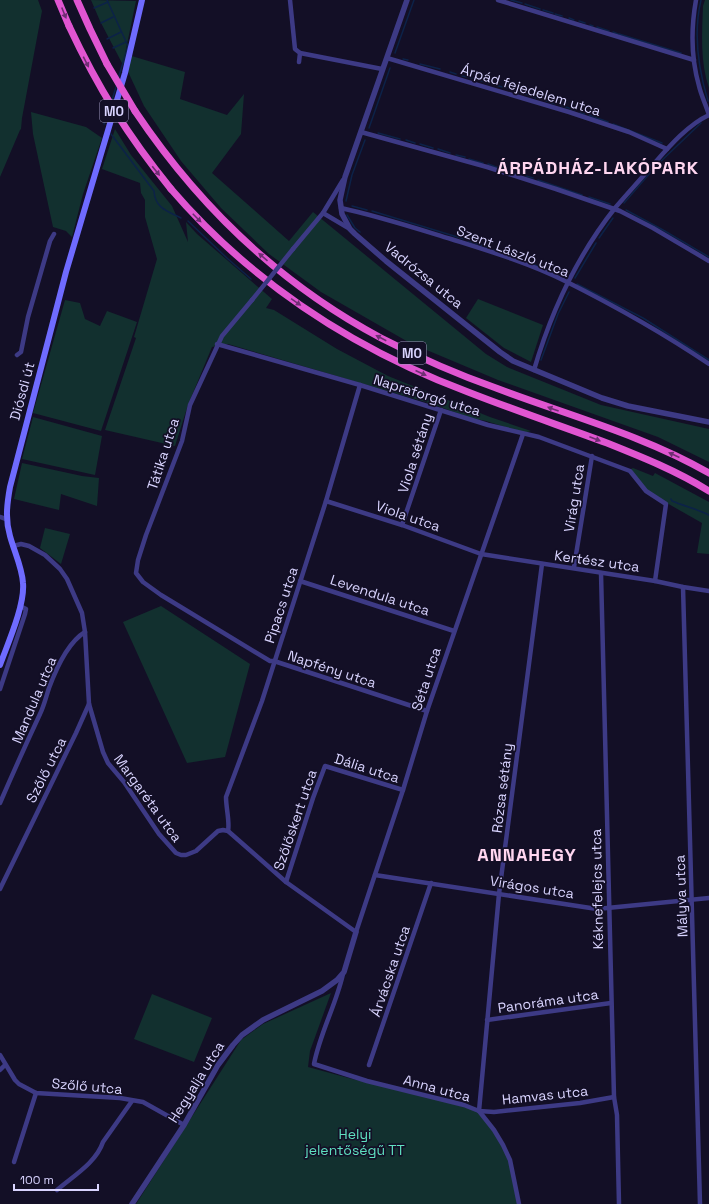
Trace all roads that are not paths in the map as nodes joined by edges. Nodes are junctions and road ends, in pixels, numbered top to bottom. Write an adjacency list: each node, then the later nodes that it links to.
1 (58, 0): 36 (highway, M0, one-way to 36, bridge)
2 (77, 0): 35 (highway, M0, one-way to 2, bridge)
3 (142, 0): 38 (main road, Diósdi út)
4 (290, 0): 8 (street)
5 (407, 0): 9 (street, Vadrózsa utca)
6 (498, 0): 10 (street)
7 (696, 0): 10 (street)
8 (300, 53): 11 (street); 12 (street)
9 (387, 58): 12 (street, Vadrózsa utca); 15 (street, Árpád fejedelem utca)
10 (694, 60): 13 (street)
11 (300, 62)
12 (382, 69): 14 (street, Vadrózsa utca)
13 (709, 115): 15 (street)
14 (360, 132): 16 (street, Vadrózsa utca); 18 (street)
15 (667, 149): 18 (street)
16 (345, 177): 17 (street, Vadrózsa utca); 19 (street, Tátika utca)
17 (341, 208): 22 (street, Vadrózsa utca); 25 (street, Szent László utca)
18 (614, 210): 24 (street); 25 (street)
19 (323, 213): 20 (street); 21 (street, Tátika utca)
20 (331, 218): 21 (street); 22 (street)
21 (316, 221): 26 (street, Tátika utca, bridge)
22 (350, 229): 29 (street, Vadrózsa utca)
23 (54, 234): 27 (street)
24 (709, 261)
25 (568, 283): 28 (street, Szent László utca); 29 (street)
26 (217, 344): 30 (street, Napraforgó utca); 44 (street, Tátika utca)
27 (17, 355)
28 (709, 364)
29 (534, 370): 32 (street, Vadrózsa utca)
30 (360, 385): 31 (street, Napraforgó utca); 37 (street, Pipacs utca)
31 (440, 410): 33 (street, Napraforgó utca); 39 (street, Viola sétány)
32 (709, 422)
33 (523, 434): 34 (street, Napraforgó utca); 41 (street, Séta utca)
34 (592, 456): 43 (street, Virág utca); 47 (street, Napraforgó utca)
35 (709, 473)
36 (709, 490)
37 (326, 501): 39 (street, Viola utca); 46 (street, Pipacs utca)
38 (3, 518): 40 (main road, Diósdi út)
39 (402, 525): 41 (street, Viola utca)
40 (13, 546): 50 (main road, Diósdi út); 52 (street, Margaréta utca)
41 (481, 554): 42 (street, Kertész utca); 51 (street, Séta utca)
42 (542, 564): 43 (street, Kertész utca); 66 (street, Rózsa sétány)
43 (574, 568): 45 (street, Kertész utca)
44 (136, 573): 53 (street, Napfény utca)
45 (601, 573): 47 (street, Kertész utca); 69 (street, Kéknefelejcs utca)
46 (300, 581): 51 (street, Levendula utca); 53 (street, Pipacs utca)
47 (655, 581): 48 (street, Kertész utca)
48 (683, 587): 49 (street, Kertész utca); 68 (street, Mályva utca)
49 (709, 591)
50 (20, 606): 54 (main road, Diósdi út); 55 (street)
51 (454, 631): 57 (street, Séta utca)
52 (85, 632): 56 (street, Margaréta utca); 60 (street, Mandula utca)
53 (274, 661): 57 (street, Napfény utca); 61 (street, Pipacs utca)
54 (0, 665)
55 (0, 689)
56 (89, 704): 61 (street, Margaréta utca); 65 (street, Szőlő utca)
57 (427, 711): 59 (street, Séta utca)
58 (325, 766): 59 (street, Dália utca); 63 (street, Szőlőskert utca)
59 (403, 790): 62 (street, Séta utca)
60 (0, 804)
61 (228, 831): 63 (street)
62 (375, 874): 64 (street, Virágos utca); 70 (street, Séta utca)
63 (286, 882): 70 (street)
64 (432, 883): 66 (street, Virágos utca); 76 (street, Árvácska utca)
65 (0, 889)
66 (500, 894): 69 (street, Virágos utca); 73 (street, Rózsa sétány)
67 (709, 898): 68 (street, Virágos utca)
68 (692, 900): 69 (street, Virágos utca); 88 (street, Mályva utca)
69 (609, 908): 72 (street, Kéknefelejcs utca)
70 (356, 932): 71 (street)
71 (344, 972): 81 (street, Anna utca); 82 (street, Hegyalja utca)
72 (611, 1003): 73 (street, Panoráma utca); 79 (street, Kéknefelejcs utca)
73 (488, 1020): 81 (street, Rózsa sétány)
74 (0, 1055): 75 (street, Szőlő utca)
75 (6, 1065): 77 (street); 78 (street, Szőlő utca)
76 (369, 1065)
77 (0, 1070)
78 (36, 1093): 80 (street, Szőlő utca); 83 (street)
79 (614, 1097): 81 (street, Hamvas utca); 87 (street, Kéknefelejcs utca)
80 (132, 1100): 82 (street, Szőlő utca); 84 (street)
81 (479, 1111): 86 (street, Anna utca)
82 (184, 1125): 85 (street, Hegyalja utca)
83 (14, 1162)
84 (57, 1190)
85 (132, 1204)
86 (519, 1204)
87 (619, 1204)
88 (700, 1204)

